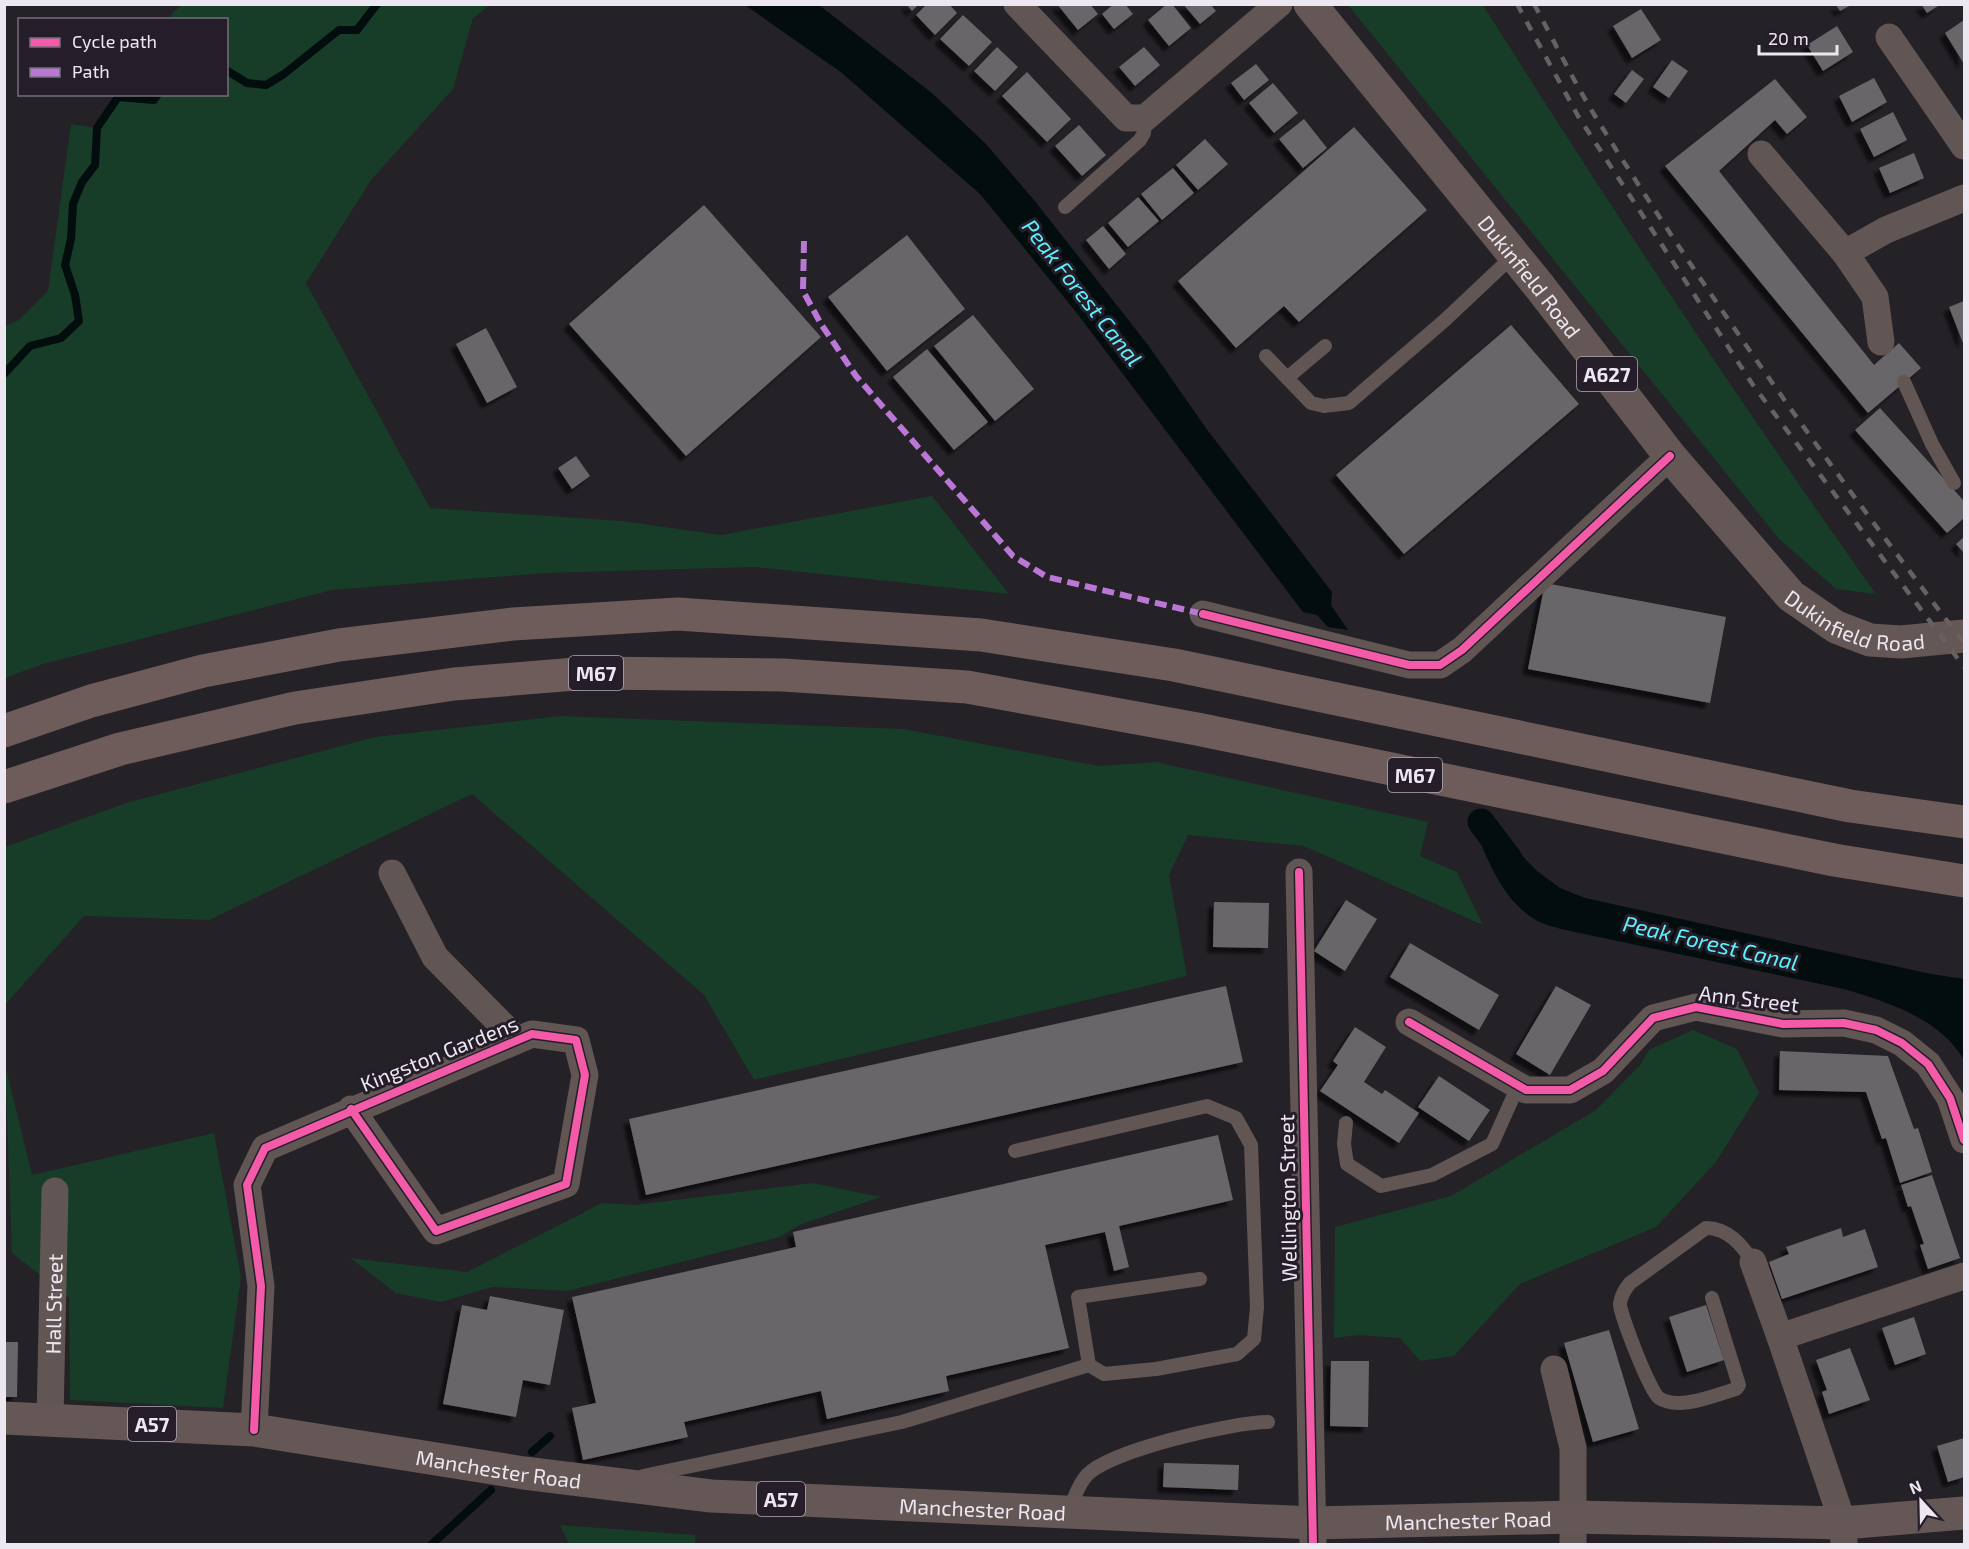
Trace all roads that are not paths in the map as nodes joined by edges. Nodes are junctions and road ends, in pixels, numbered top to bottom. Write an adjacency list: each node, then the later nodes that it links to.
1 (1017, 4): 5 (street)
2 (1279, 4): 5 (street)
3 (1310, 4): 11 (main road, Dukinfield Road / A627)
4 (1889, 37): 6 (street)
5 (1144, 118): 9 (lane)
6 (1965, 146)
7 (1761, 154): 10 (street)
8 (1965, 198): 10 (street)
9 (1065, 207)
10 (1845, 253): 13 (street)
11 (1514, 255): 15 (lane); 17 (main road, Dukinfield Road / A627)
12 (1325, 346): 15 (lane)
13 (1882, 349)
14 (1266, 356): 15 (lane)
15 (1287, 378)
16 (1904, 382): 18 (lane)
17 (1670, 456): 19 (street); 20 (main road, Dukinfield Road / A627)
18 (1954, 483)
19 (1203, 614)
20 (1965, 636)
21 (4, 731): 23 (highway)
22 (4, 787): 26 (highway, M67)
23 (1965, 822)
24 (1299, 872): 50 (street, Wellington Street)
25 (392, 873): 28 (street)
26 (1965, 881)
27 (1409, 1022): 29 (street, Ann Street)
28 (517, 1040): 30 (street, Kingston Gardens); 30 (street, Kingston Gardens)
29 (1518, 1086): 31 (lane); 32 (street, Ann Street)
30 (351, 1109): 45 (street, Kingston Gardens)
31 (1346, 1124)
32 (1965, 1140)
33 (1014, 1151): 40 (lane)
34 (55, 1191): 43 (street, Hall Street)
35 (1753, 1262): 38 (lane); 39 (street)
36 (1965, 1276): 39 (street)
37 (1200, 1279): 40 (lane)
38 (1712, 1298)
39 (1780, 1336): 51 (street)
40 (1089, 1365): 46 (lane)
41 (1554, 1369): 49 (street)
42 (4, 1418): 43 (main road, Manchester Road / A57)
43 (50, 1418): 45 (main road, Manchester Road / A57)
44 (1268, 1422): 47 (lane)
45 (254, 1431): 46 (main road, Manchester Road / A57)
46 (608, 1483): 47 (main road, Manchester Road / A57)
47 (1068, 1512): 50 (main road, Manchester Road / A57)
48 (1965, 1513): 51 (main road, Manchester Road / A57)
49 (1573, 1531): 50 (main road, Manchester Road / A57); 51 (main road, Manchester Road / A57)
50 (1313, 1534)
51 (1843, 1534)

